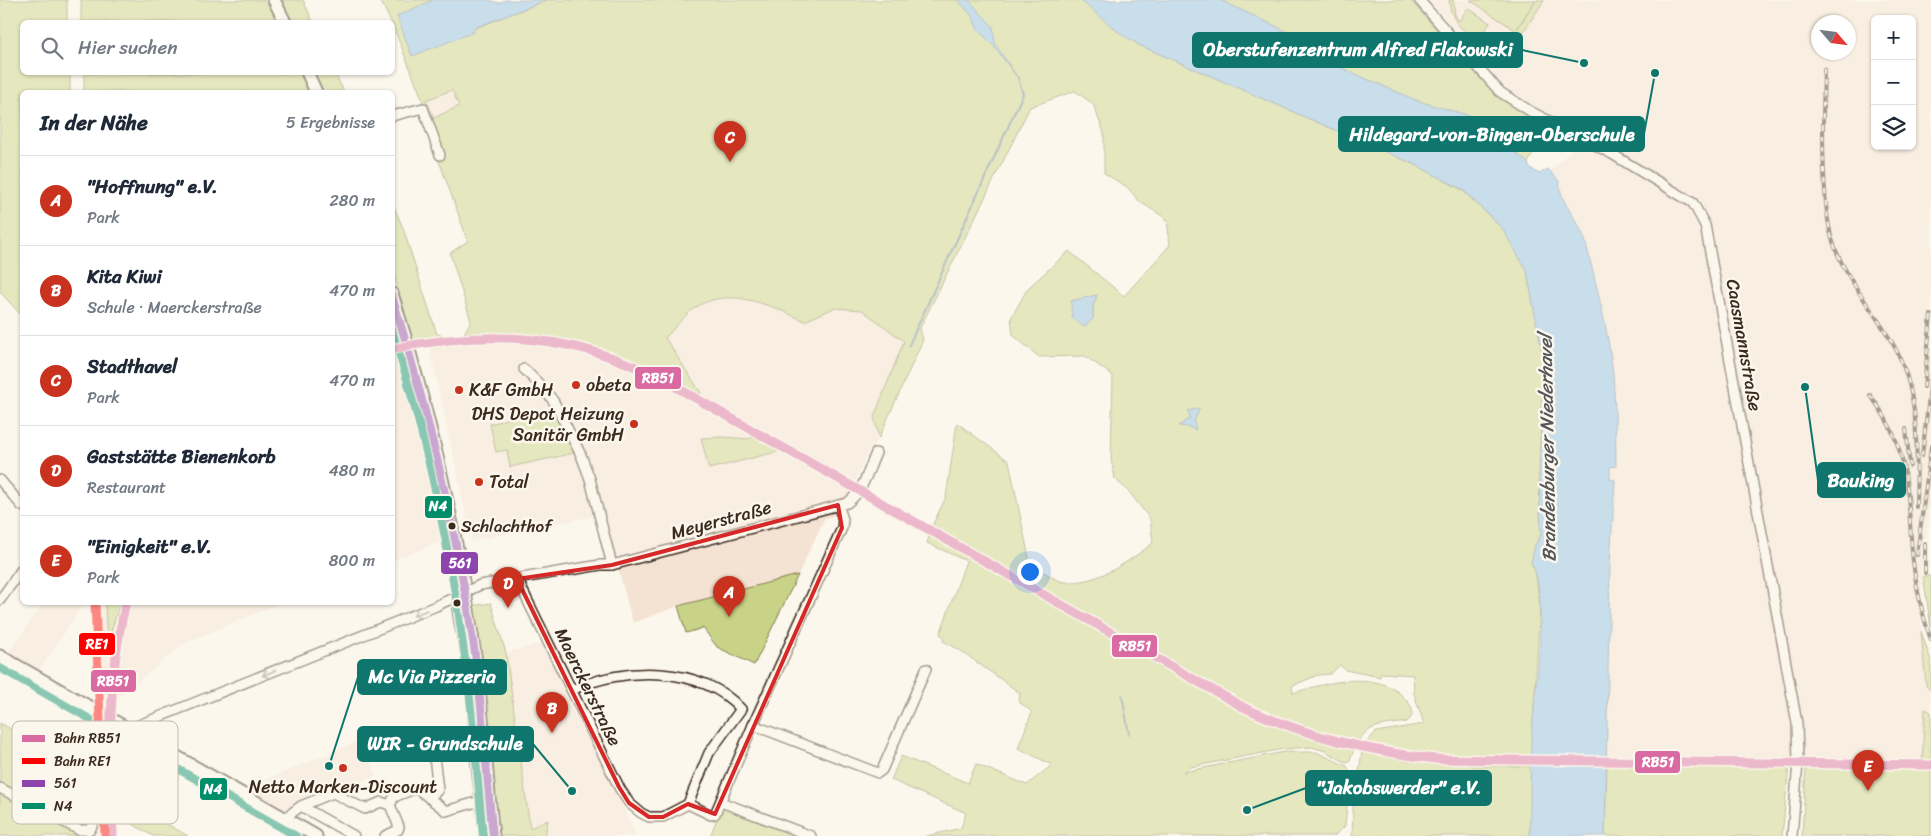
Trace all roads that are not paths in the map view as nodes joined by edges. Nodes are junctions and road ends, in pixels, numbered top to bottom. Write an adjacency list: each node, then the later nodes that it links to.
1 (274, 0): 3 (main road)
2 (1419, 0): 46 (street, Caasmannstraße)
3 (284, 20)
4 (308, 75): 5 (main road)
5 (315, 90)
6 (395, 115): 7 (street)
7 (440, 155)
8 (395, 304): 17 (main road)
9 (524, 370): 14 (street)
10 (876, 453): 13 (street, Meyerstraße)
11 (0, 480): 12 (street)
12 (20, 504)
13 (838, 506): 14 (street, Meyerstraße); 26 (street)
14 (612, 565): 16 (street, Meyerstraße)
15 (20, 572): 18 (street)
16 (517, 579): 17 (street, Meyerstraße); 21 (street, Maerckerstraße)
17 (460, 595): 25 (street, Meyerstraße, one-way to 25); 31 (main road)
18 (0, 600)
19 (0, 656): 22 (main road)
20 (926, 670): 26 (street)
21 (572, 690): 34 (street, Maerckerstraße); 34 (street)
22 (91, 707): 23 (street); 24 (main road)
23 (90, 721)
24 (115, 721)
25 (149, 721)
26 (754, 725): 33 (street)
27 (433, 748): 32 (street)
28 (178, 757): 37 (main road)
29 (0, 788): 30 (street)
30 (12, 794)
31 (483, 796): 32 (street); 43 (street); 44 (main road)
32 (429, 798): 35 (street)
33 (721, 802): 34 (street); 45 (street)
34 (688, 804)
35 (390, 805): 36 (street); 42 (street)
36 (301, 806): 37 (street); 41 (street)
37 (285, 818): 40 (main road)
38 (68, 824): 39 (street)
39 (94, 824)
40 (316, 836)
41 (354, 836)
42 (385, 836)
43 (484, 836)
44 (493, 836)
45 (811, 836)
46 (1792, 836)

